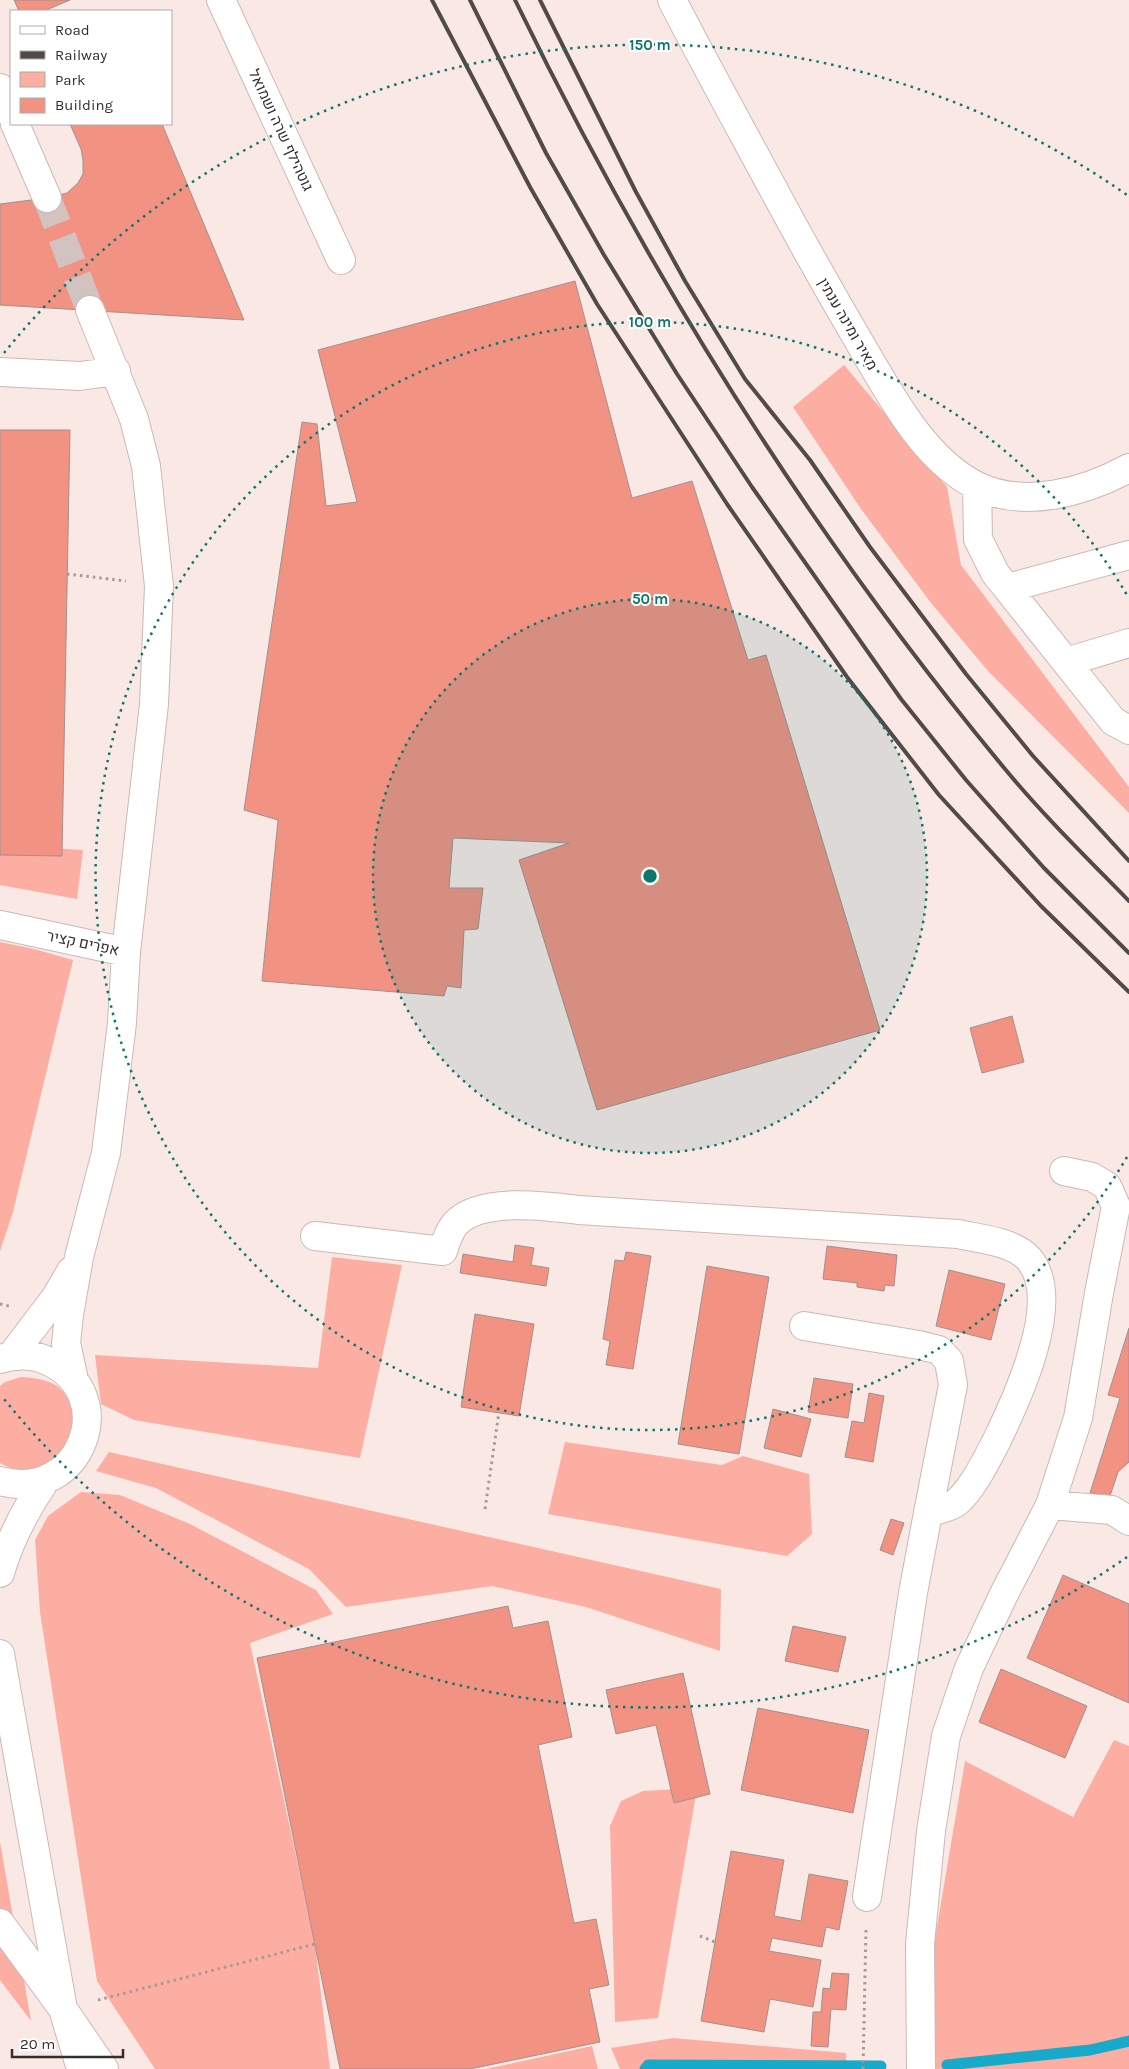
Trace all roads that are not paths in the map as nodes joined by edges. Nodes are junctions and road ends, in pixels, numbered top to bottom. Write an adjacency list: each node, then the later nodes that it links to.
1 (221, 0): 7 (street, גוטהילף שרה ושמואל)
2 (672, 0): 12 (street, מאיר ומינה ענתין)
3 (0, 88): 4 (street)
4 (10, 112)
5 (15, 125): 6 (street)
6 (47, 198)
7 (341, 260)
8 (90, 310): 9 (street)
9 (116, 371): 10 (street); 19 (street)
10 (0, 372)
11 (1129, 468): 12 (street, מאיר ומינה ענתין)
12 (977, 486): 14 (street)
13 (1129, 555): 14 (street)
14 (1008, 588): 16 (street)
15 (1129, 643): 16 (street)
16 (1066, 662): 17 (street)
17 (1129, 730)
18 (0, 925): 19 (street, אפרים קציר)
19 (126, 952): 22 (street, אפרים קציר)
20 (1064, 1171): 28 (street)
21 (315, 1236): 29 (street)
22 (79, 1257): 24 (street); 25 (street)
23 (804, 1326): 29 (street)
24 (6, 1357): 25 (street)
25 (74, 1380): 27 (street)
26 (0, 1481): 27 (street)
27 (45, 1481): 31 (street)
28 (1050, 1505): 30 (street); 38 (street)
29 (928, 1513): 33 (street)
30 (1129, 1521)
31 (0, 1573)
32 (0, 1654): 35 (street)
33 (867, 1897)
34 (0, 1923): 35 (street)
35 (63, 2009): 36 (street); 37 (street)
36 (80, 2069)
37 (104, 2069)
38 (921, 2069)

